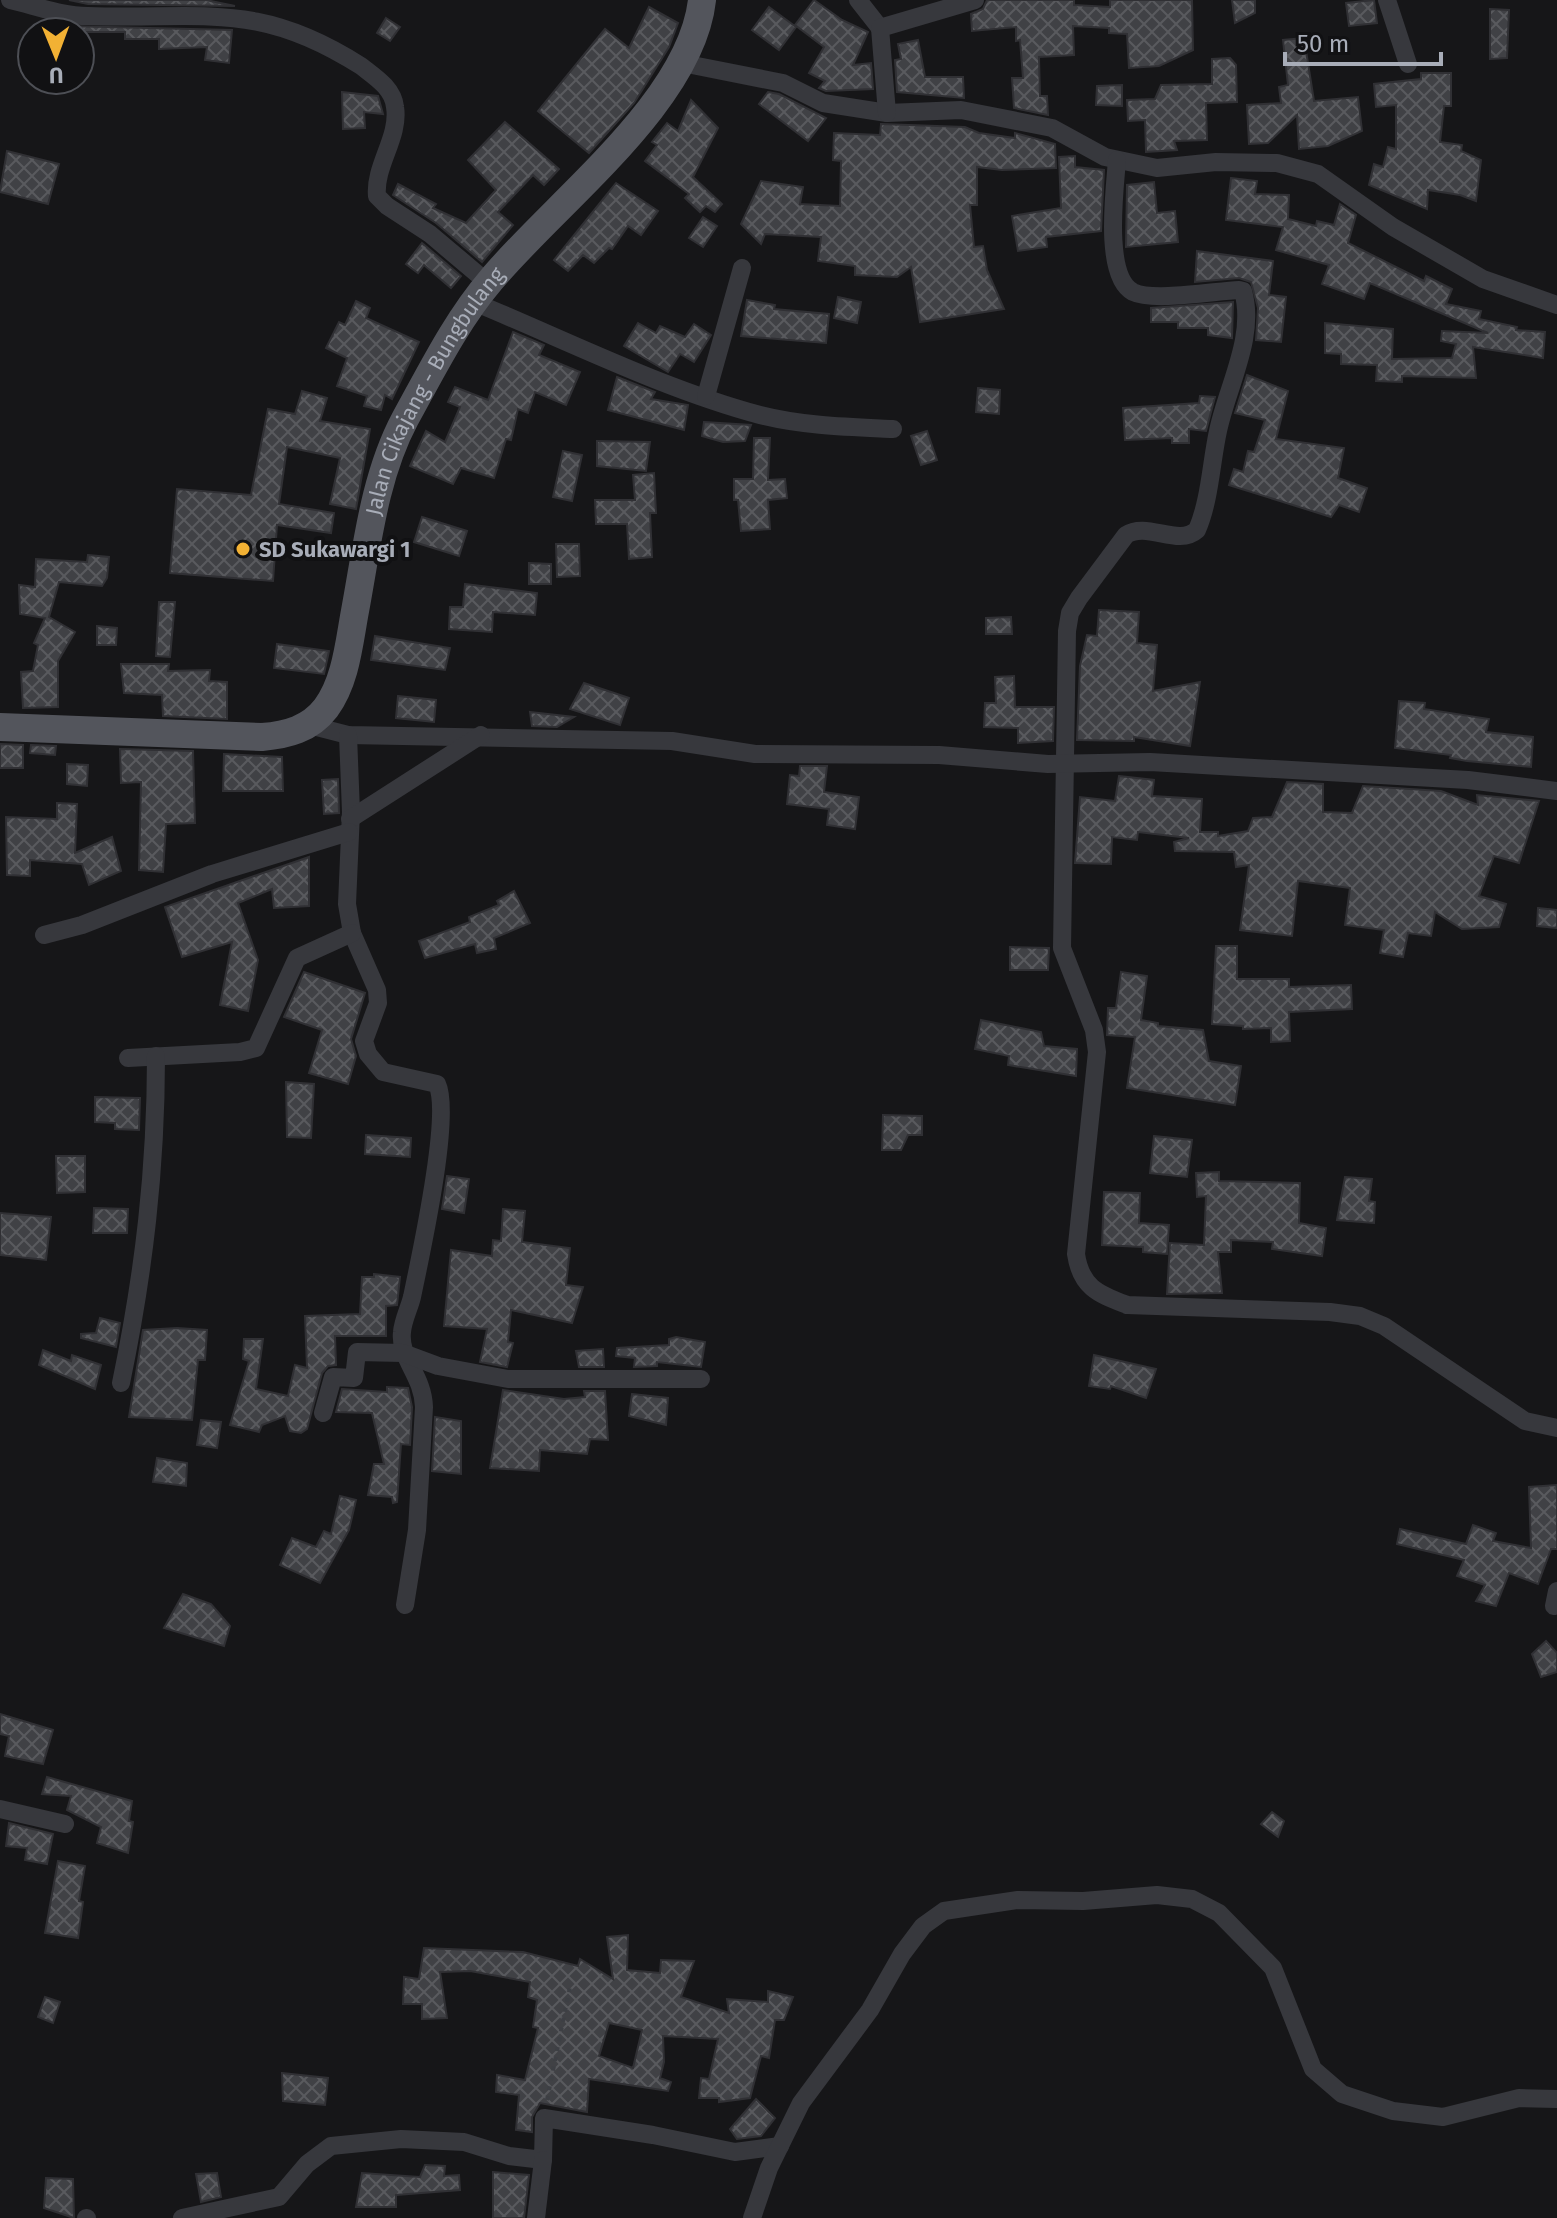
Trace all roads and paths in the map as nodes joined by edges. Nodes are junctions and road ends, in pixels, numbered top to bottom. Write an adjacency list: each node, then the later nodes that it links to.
1 (10, 0): 6 (street); 13 (street)
2 (702, 0): 8 (main road, Jalan Cikajang - Bungbulang)
3 (858, 0): 7 (street)
4 (975, 0): 7 (street)
5 (1387, 0): 9 (street)
6 (0, 8)
7 (880, 28): 10 (street)
8 (682, 63): 10 (street); 13 (main road, Jalan Cikajang - Bungbulang)
9 (1408, 64)
10 (887, 113): 11 (street)
11 (1117, 160): 14 (street); 21 (street)
12 (742, 268): 15 (street)
13 (482, 293): 15 (street); 17 (main road, Jalan Cikajang - Bungbulang)
14 (1557, 305)
15 (706, 396): 16 (street)
16 (893, 429)
17 (309, 725): 18 (main road); 19 (street)
18 (0, 727)
19 (348, 735): 20 (street); 23 (street)
20 (481, 735): 21 (street); 23 (street)
21 (1065, 764): 22 (street); 32 (street)
22 (1557, 791)
23 (349, 826): 24 (street); 25 (street)
24 (352, 933): 26 (street); 28 (street)
25 (44, 935)
26 (156, 1056): 27 (street); 30 (street)
27 (128, 1058)
28 (403, 1353): 29 (street); 31 (street); 33 (street)
29 (701, 1379)
30 (121, 1383)
31 (323, 1413)
32 (1557, 1428)
33 (405, 1605)
34 (0, 1809): 35 (street)
35 (65, 1824)
36 (570, 1987): 37 (path)
37 (548, 2097)
38 (1557, 2099): 39 (street)
39 (780, 2146): 40 (street); 43 (street)
40 (543, 2160): 41 (street); 42 (street)
41 (182, 2218)
42 (536, 2218)
43 (752, 2218)

